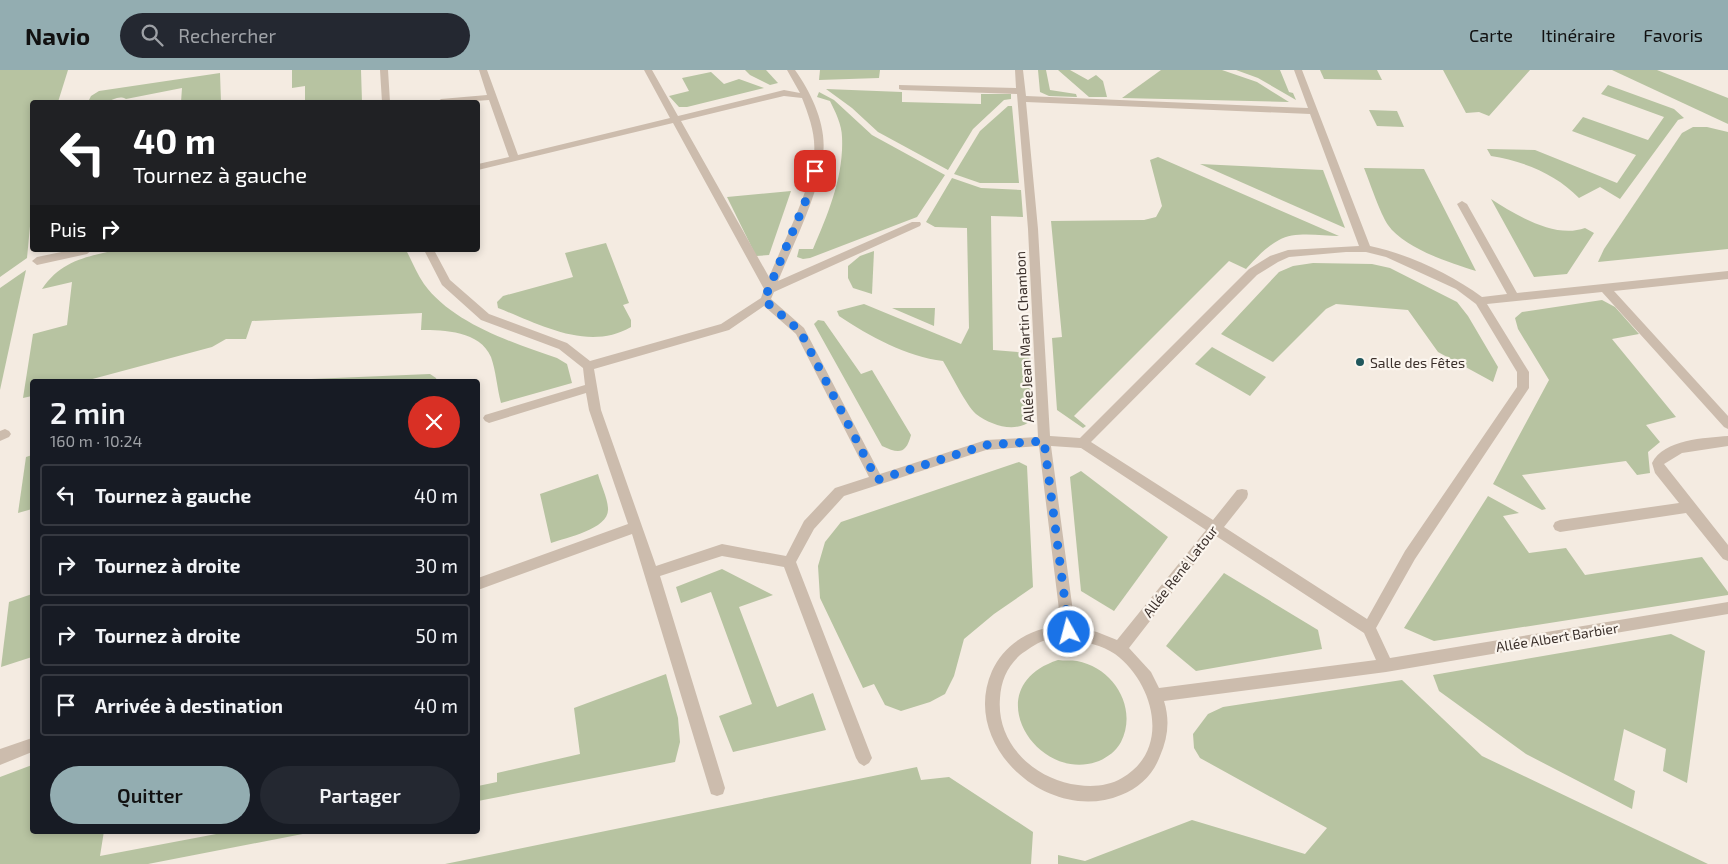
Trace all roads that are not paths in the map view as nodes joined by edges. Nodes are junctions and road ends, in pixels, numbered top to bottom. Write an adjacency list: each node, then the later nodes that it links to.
1 (384, 70): 11 (street)
2 (483, 70): 10 (street)
3 (648, 70): 14 (street)
4 (791, 70): 9 (street)
5 (1019, 70): 8 (street, Allée Jean Martin Chambon)
6 (1298, 70): 13 (street)
7 (902, 87): 8 (street)
8 (1021, 95): 13 (street); 33 (street, Allée Jean Martin Chambon)
9 (806, 96): 14 (street); 25 (street)
10 (491, 97): 12 (street); 15 (street)
11 (386, 100)
12 (461, 100)
13 (1314, 111): 19 (street)
14 (676, 119): 15 (street); 25 (street)
15 (514, 158): 16 (street)
16 (480, 166)
17 (1462, 204): 26 (street)
18 (916, 224): 25 (street)
19 (1366, 249): 28 (street); 35 (street)
20 (78, 252): 22 (street)
21 (430, 252): 29 (street)
22 (37, 261)
23 (1728, 275): 24 (street)
24 (1605, 288): 26 (street); 32 (street)
25 (770, 289): 27 (street)
26 (1514, 297): 28 (street)
27 (764, 300): 29 (street); 36 (street)
28 (1480, 301): 47 (street)
29 (588, 366): 30 (street)
30 (592, 388): 31 (street); 39 (street)
31 (489, 418)
32 (1728, 424)
33 (1044, 441): 35 (street); 36 (street); 48 (street, Allée Jean Martin Chambon)
34 (1728, 441): 38 (street)
35 (1083, 442): 41 (street)
36 (877, 480): 43 (street)
37 (1242, 494): 41 (street, Allée René Latour)
38 (1689, 507): 40 (street); 42 (street)
39 (636, 526): 44 (street); 45 (street)
40 (1560, 526)
41 (1216, 527): 47 (street); 49 (street, Allée René Latour)
42 (1728, 555)
43 (788, 562): 44 (street); 54 (street)
44 (652, 573): 55 (street)
45 (480, 583)
46 (1728, 608): 50 (street, Allée Albert Barbier)
47 (1368, 628): 50 (street)
48 (1069, 632): 49 (street); 51 (street)
49 (1119, 649): 51 (street)
50 (1386, 665): 51 (street, Allée Albert Barbier)
51 (1156, 696)
52 (30, 746): 53 (street)
53 (0, 757)
54 (864, 758)
55 (717, 788)

